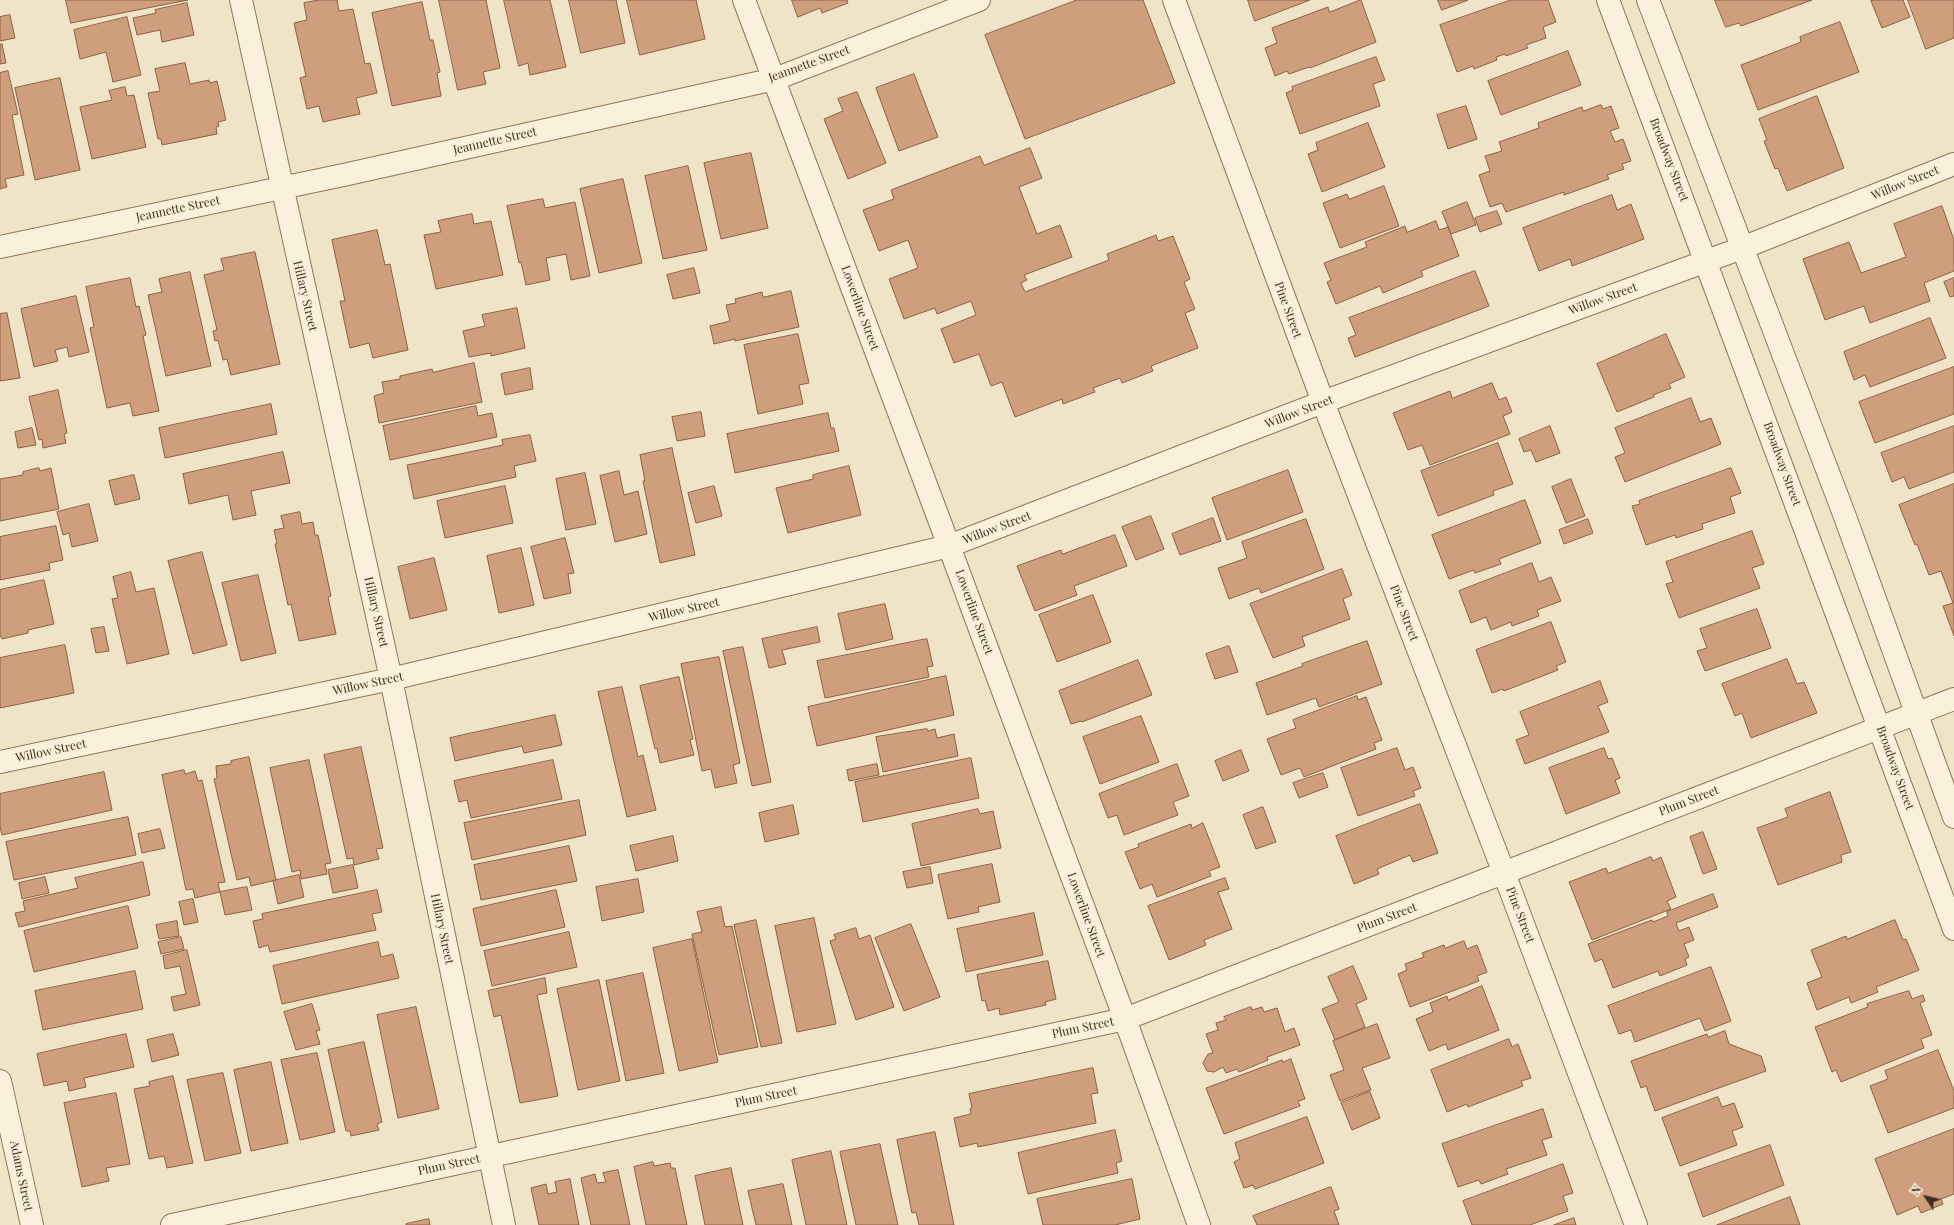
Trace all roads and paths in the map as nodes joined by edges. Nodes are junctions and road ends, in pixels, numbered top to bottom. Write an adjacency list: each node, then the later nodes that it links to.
1 (241, 0): 9 (street, Hillary Street)
2 (744, 0): 7 (street, Lowerline Street)
3 (979, 0): 7 (street, Jeannette Street)
4 (1174, 0): 13 (street, Pine Street)
5 (1608, 0): 12 (street, Broadway Street)
6 (1648, 0): 11 (street)
7 (774, 78): 9 (street, Jeannette Street); 14 (street, Lowerline Street)
8 (1954, 164): 11 (street, Willow Street)
9 (281, 187): 10 (street, Jeannette Street); 15 (street, Hillary Street)
10 (0, 247)
11 (1742, 248): 12 (street, Willow Street); 17 (street)
12 (1706, 261): 13 (street, Willow Street); 18 (street, Broadway Street)
13 (1322, 402): 14 (street, Willow Street); 21 (street, Pine Street)
14 (949, 546): 15 (street, Willow Street); 23 (street, Lowerline Street)
15 (391, 679): 19 (street, Willow Street); 25 (street, Hillary Street)
16 (1954, 698): 17 (street, Plum Street)
17 (1916, 714): 18 (street, Plum Street); 20 (street)
18 (1880, 727): 21 (street, Plum Street); 22 (street, Broadway Street)
19 (0, 762)
20 (1954, 817)
21 (1504, 873): 23 (street, Plum Street); 30 (street, Pine Street)
22 (1954, 929)
23 (1125, 1019): 25 (street, Plum Street); 29 (street, Lowerline Street)
24 (0, 1081): 26 (street, Adams Street)
25 (490, 1157): 27 (street, Plum Street); 28 (street, Hillary Street)
26 (32, 1225)
27 (172, 1225)
28 (504, 1225)
29 (1199, 1225)
30 (1636, 1225)

